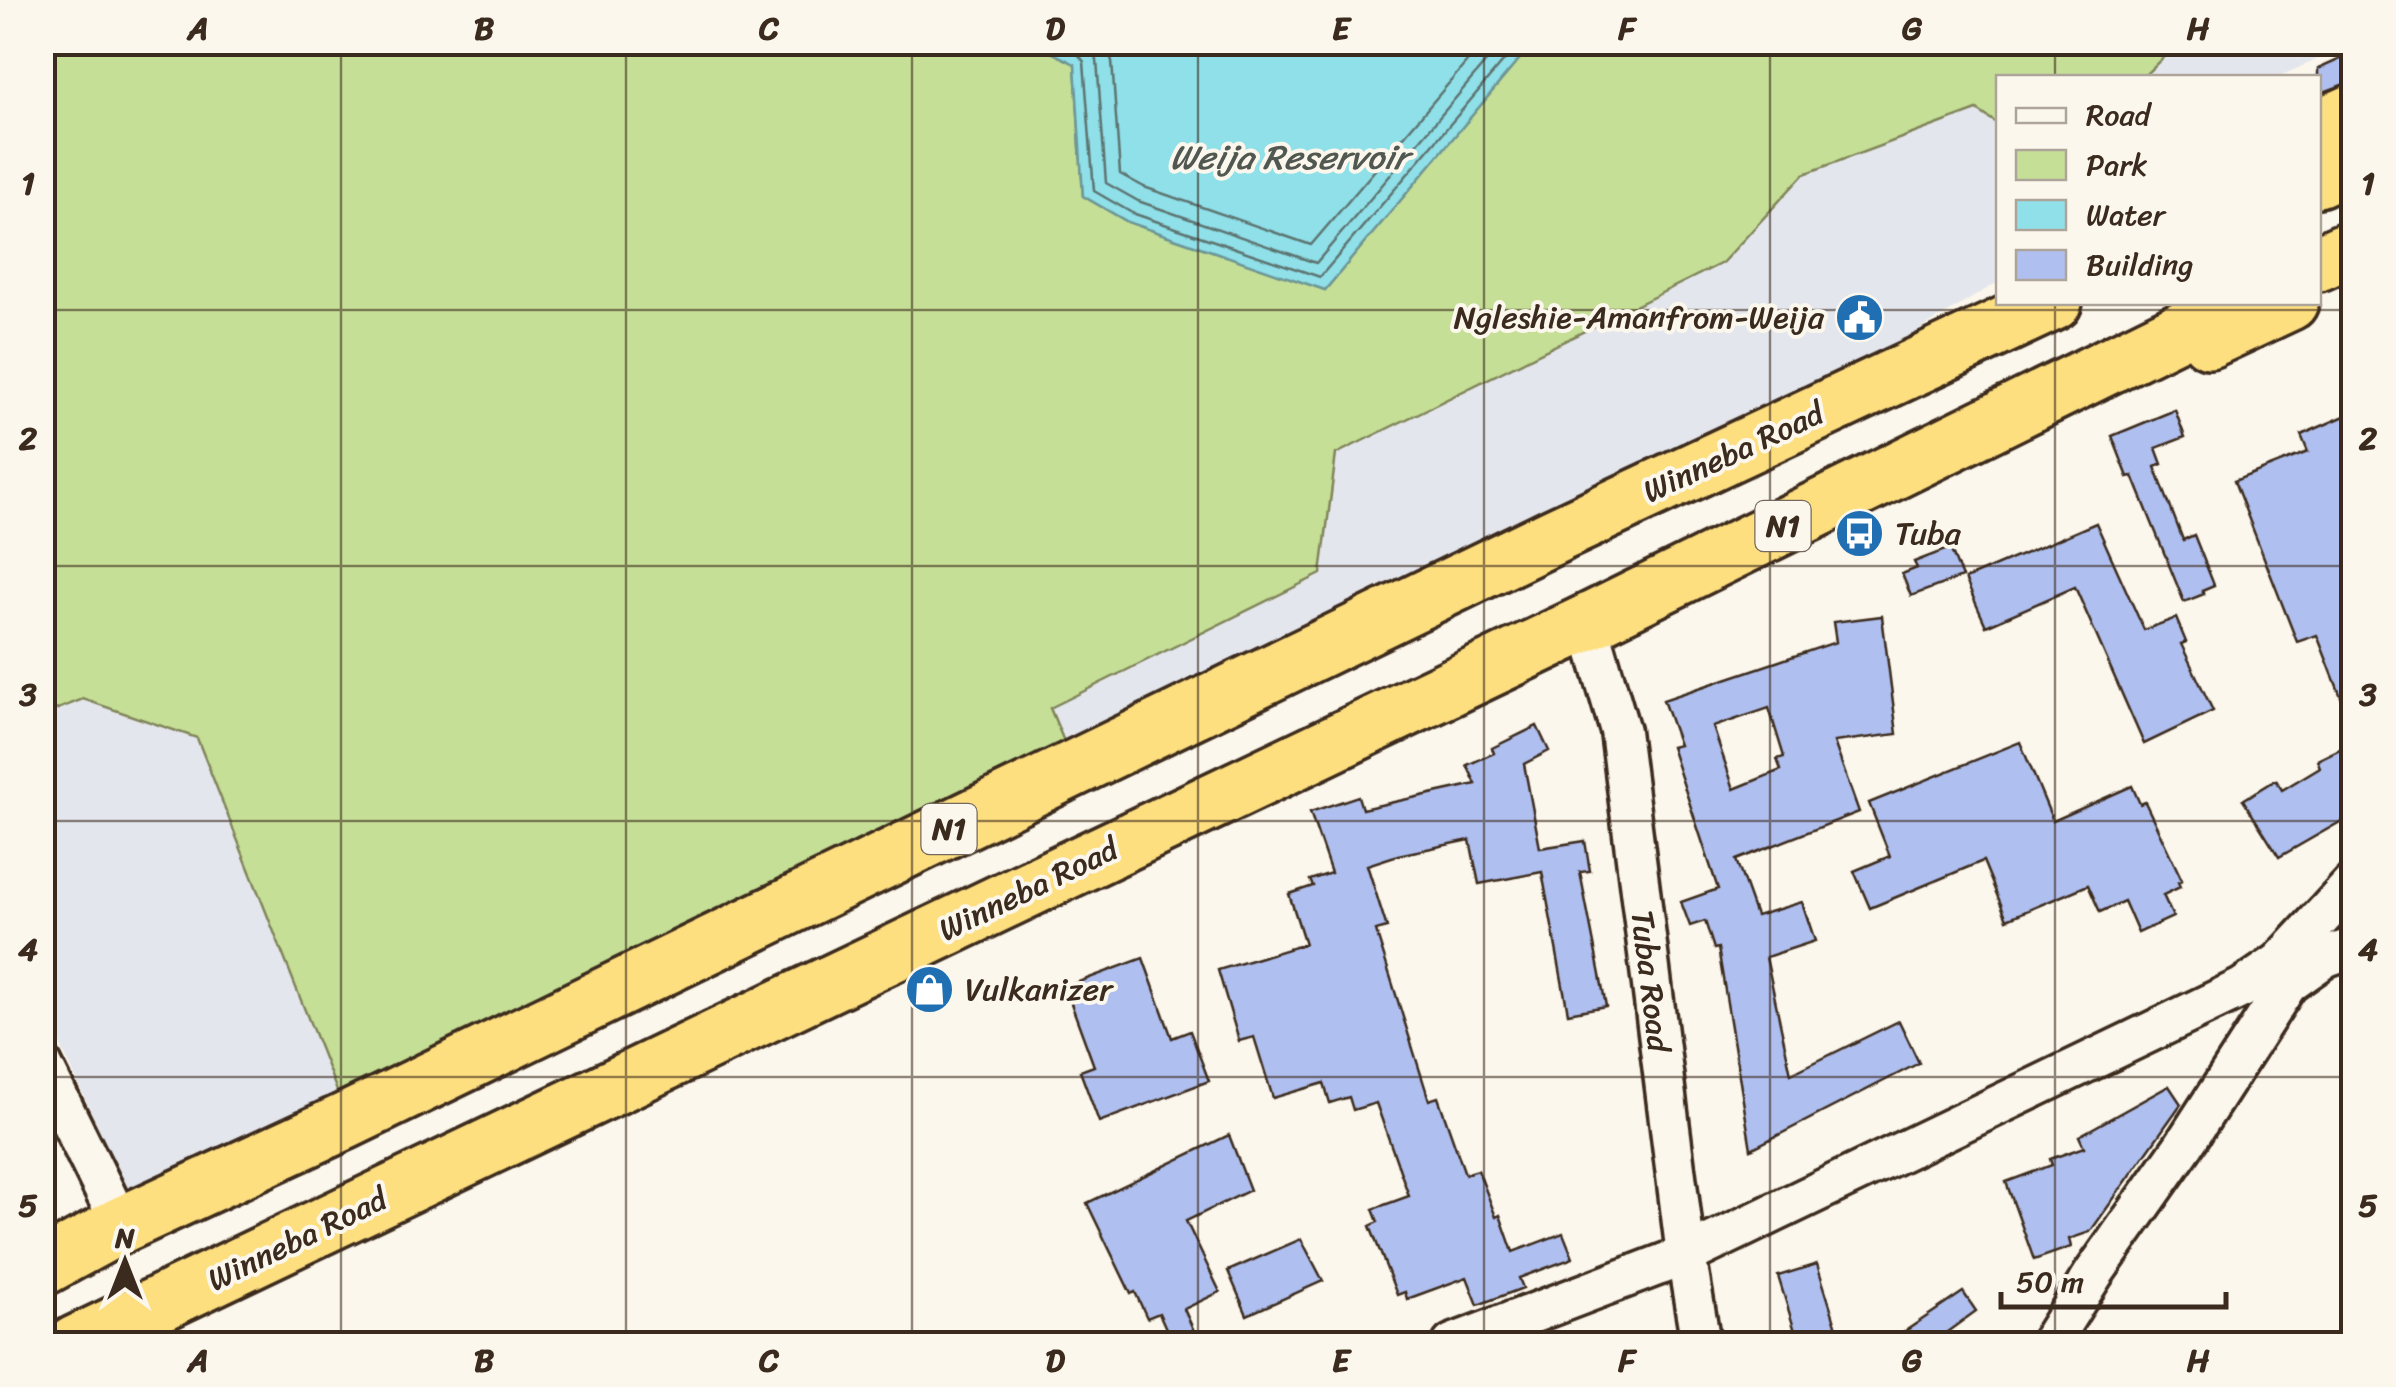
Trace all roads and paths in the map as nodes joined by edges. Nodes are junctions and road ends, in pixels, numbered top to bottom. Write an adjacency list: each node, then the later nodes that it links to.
1 (2354, 112): 2 (highway)
2 (2321, 127)
3 (2354, 139): 4 (highway)
4 (2321, 155)
5 (2354, 162): 6 (highway)
6 (2321, 178)
7 (2354, 221): 8 (highway)
8 (2321, 237)
9 (2354, 246): 10 (highway)
10 (2321, 262)
11 (2354, 273): 12 (highway)
12 (2321, 288)
13 (1996, 294): 19 (highway, Winneba Road / N1)
14 (2009, 305): 19 (highway, Winneba Road / N1)
15 (2048, 305): 19 (highway, Winneba Road / N1)
16 (2178, 305): 20 (highway, Winneba Road / N1)
17 (2232, 305): 20 (highway, Winneba Road / N1)
18 (2284, 305): 20 (highway, Winneba Road / N1)
19 (1857, 394): 26 (highway, Winneba Road / N1)
20 (1978, 429): 21 (highway, Winneba Road / N1)
21 (1588, 622): 27 (highway, Winneba Road / N1); 29 (street, Tuba Road)
22 (2354, 882): 24 (street)
23 (2354, 947): 24 (street)
24 (2284, 973): 29 (street); 34 (street)
25 (42, 1064): 28 (street)
26 (346, 1121): 27 (highway); 28 (highway, Winneba Road / N1)
27 (385, 1196): 31 (highway, Winneba Road / N1)
28 (121, 1225): 30 (highway, Winneba Road / N1)
29 (1686, 1255): 32 (street); 33 (street, Tuba Road)
30 (42, 1268)
31 (75, 1344)
32 (1452, 1344)
33 (1701, 1344)
34 (2048, 1344)

